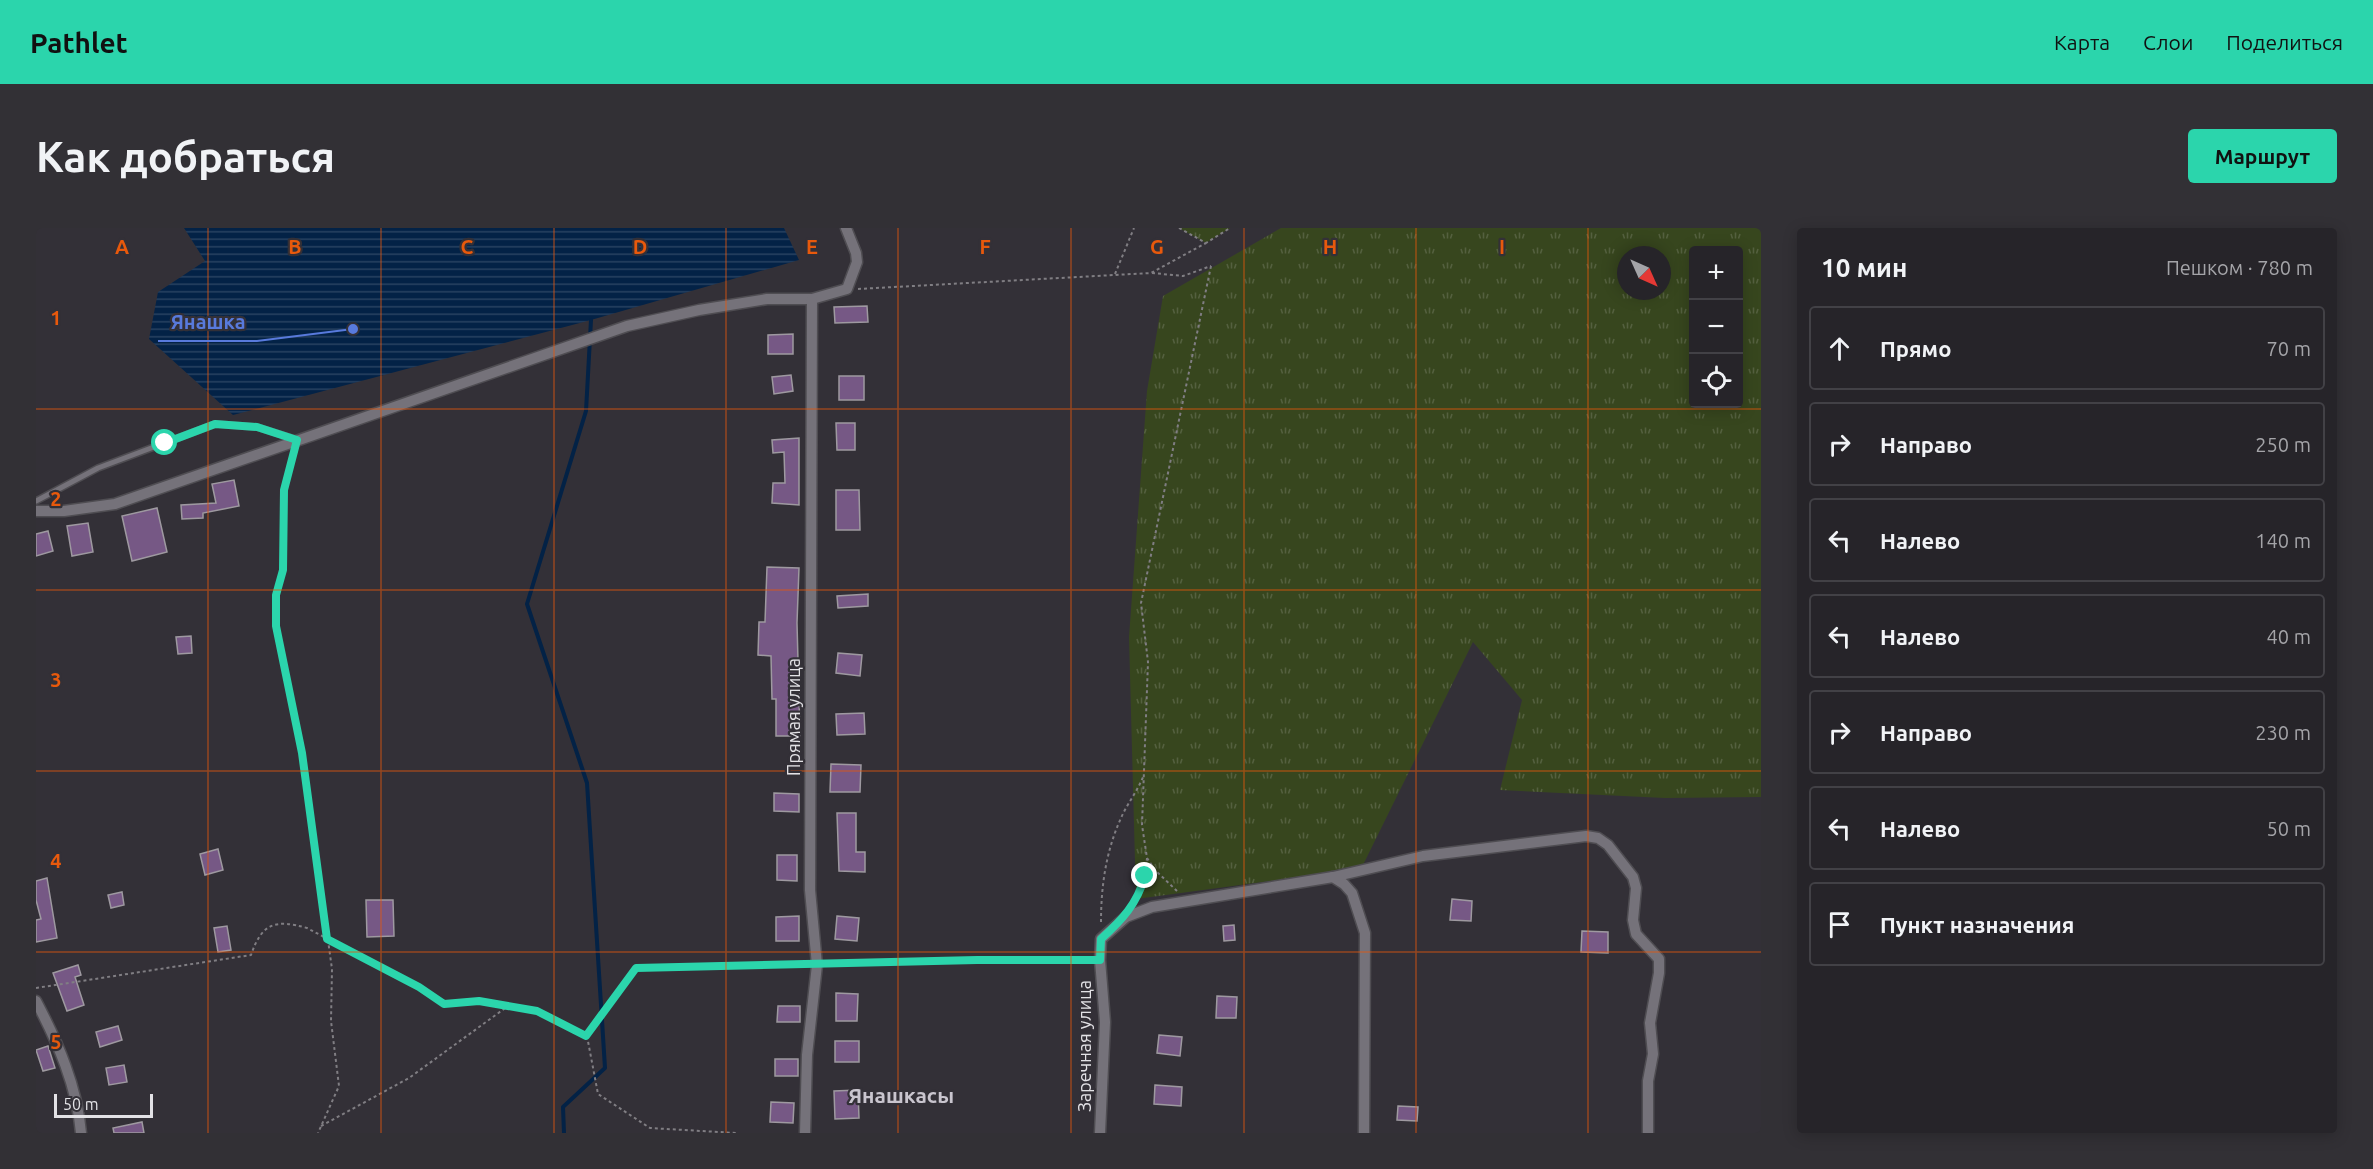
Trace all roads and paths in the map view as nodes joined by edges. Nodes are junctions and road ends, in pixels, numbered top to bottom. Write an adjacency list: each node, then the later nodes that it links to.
1 (846, 228): 8 (street)
2 (1134, 228): 7 (path)
3 (1179, 228): 5 (path)
4 (1230, 228): 5 (path)
5 (1206, 243): 6 (path)
6 (1151, 273): 7 (path); 13 (path)
7 (1115, 274): 8 (path)
8 (846, 289): 9 (street)
9 (812, 299): 10 (street); 21 (street, Прямая улица)
10 (297, 440): 11 (lane); 12 (street); 18 (path)
11 (36, 501)
12 (36, 511)
13 (1144, 775): 14 (path); 19 (path)
14 (1147, 858): 16 (path); 17 (path)
15 (1333, 877): 17 (street); 32 (street); 33 (street)
16 (1184, 893)
17 (1126, 916): 19 (street)
18 (327, 939): 22 (path); 24 (path); 26 (path)
19 (1101, 939): 20 (street, Заречная улица)
20 (1100, 960): 21 (path); 31 (street, Заречная улица)
21 (817, 965): 25 (path); 30 (street, Прямая улица)
22 (36, 988)
23 (36, 1001): 27 (street)
24 (508, 1006): 25 (path); 26 (path)
25 (586, 1036): 29 (path)
26 (321, 1126): 28 (path)
27 (81, 1133)
28 (318, 1133)
29 (736, 1133)
30 (805, 1133)
31 (1100, 1133)
32 (1364, 1133)
33 (1648, 1133)

